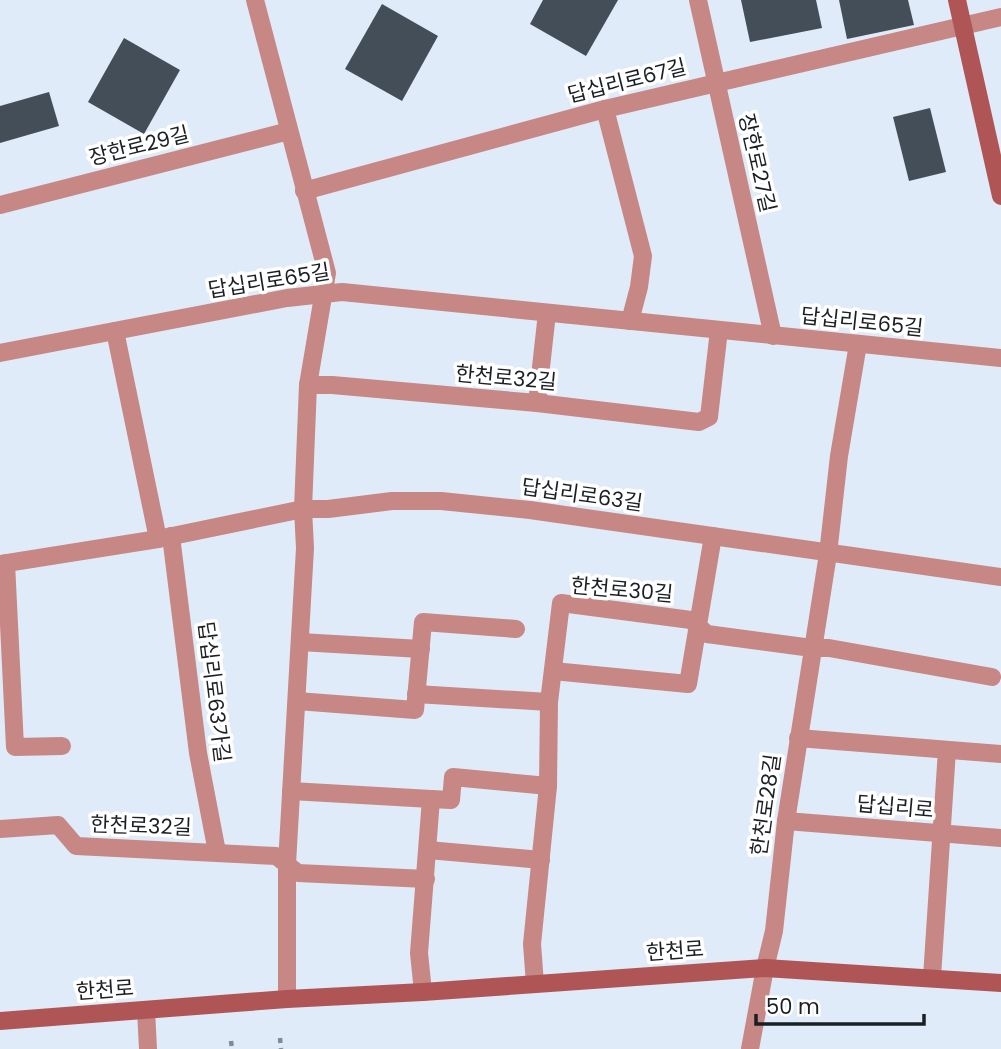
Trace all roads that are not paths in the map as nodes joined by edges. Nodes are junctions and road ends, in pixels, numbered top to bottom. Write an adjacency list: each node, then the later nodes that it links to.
1 (255, 0): 8 (street)
2 (698, 0): 6 (street, 장한로27길)
3 (957, 0): 5 (main road)
4 (1001, 17): 5 (street, 답십리로67길)
5 (963, 26): 6 (street, 답십리로67길); 10 (main road)
6 (716, 83): 7 (street, 답십리로67길); 17 (street, 장한로27길)
7 (605, 108): 9 (street, 답십리로67길); 14 (street)
8 (289, 131): 9 (street); 11 (street, 장한로29길)
9 (304, 191): 12 (street)
10 (1001, 196)
11 (0, 205)
12 (323, 294): 13 (street, 답십리로65길); 16 (street, 답십리로65길); 21 (street)
13 (548, 313): 14 (street, 답십리로65길); 22 (street)
14 (631, 321): 15 (street, 답십리로65길)
15 (719, 330): 17 (street, 답십리로65길); 22 (street, 한천로32길)
16 (115, 331): 19 (street, 답십리로65길); 25 (street)
17 (773, 336): 18 (street, 답십리로65길)
18 (858, 344): 20 (street, 답십리로65길); 26 (street, 한천로28길)
19 (0, 353)
20 (1001, 358)
21 (308, 385): 22 (street, 한천로32길); 23 (street)
22 (537, 403)
23 (303, 509): 24 (street, 답십리로63길); 25 (street, 답십리로63길); 31 (street)
24 (713, 536): 26 (street, 답십리로63길); 29 (street, 한천로30길)
25 (164, 537): 27 (street, 답십리로63길); 51 (street, 답십리로63가길)
26 (828, 554): 28 (street, 답십리로63길); 32 (street, 한천로28길)
27 (3, 564): 40 (street, 답십리로63길)
28 (1001, 577)
29 (698, 626): 32 (street, 한천로30길); 34 (street, 한천로30길); 34 (street, 한천로30길)
30 (516, 629): 33 (street)
31 (300, 642): 33 (street); 36 (street)
32 (812, 648): 35 (street); 39 (street, 한천로28길)
33 (421, 649): 37 (street)
34 (553, 671): 38 (street, 한천로30길)
35 (992, 677)
36 (297, 701): 37 (street); 44 (street)
37 (416, 702): 38 (street)
38 (549, 702): 43 (street, 한천로30길)
39 (798, 738): 41 (street); 46 (street, 한천로28길)
40 (62, 746)
41 (947, 750): 42 (street); 48 (street)
42 (1001, 754)
43 (548, 786): 45 (street); 52 (street, 한천로30길)
44 (291, 791): 45 (street); 53 (street)
45 (431, 799): 50 (street)
46 (786, 821): 48 (street, 답십리로); 55 (street, 한천로28길)
47 (0, 829): 51 (street, 한천로32길)
48 (942, 834): 49 (street, 답십리로); 56 (street)
49 (1001, 838)
50 (428, 850): 52 (street); 54 (street)
51 (217, 852): 53 (street, 한천로32길)
52 (541, 860): 58 (street, 한천로30길)
53 (286, 864): 54 (street, 한천로32길); 60 (street)
54 (426, 879): 59 (street)
55 (765, 968): 56 (main road, 한천로); 58 (main road, 한천로); 64 (street, 한천로28길)
56 (932, 977): 57 (main road, 한천로)
57 (1001, 983)
58 (535, 984): 59 (main road, 한천로)
59 (423, 992): 60 (main road, 한천로)
60 (287, 999): 61 (main road, 한천로)
61 (146, 1010): 62 (main road, 한천로); 63 (street)
62 (0, 1021)
63 (148, 1049)
64 (750, 1049)

